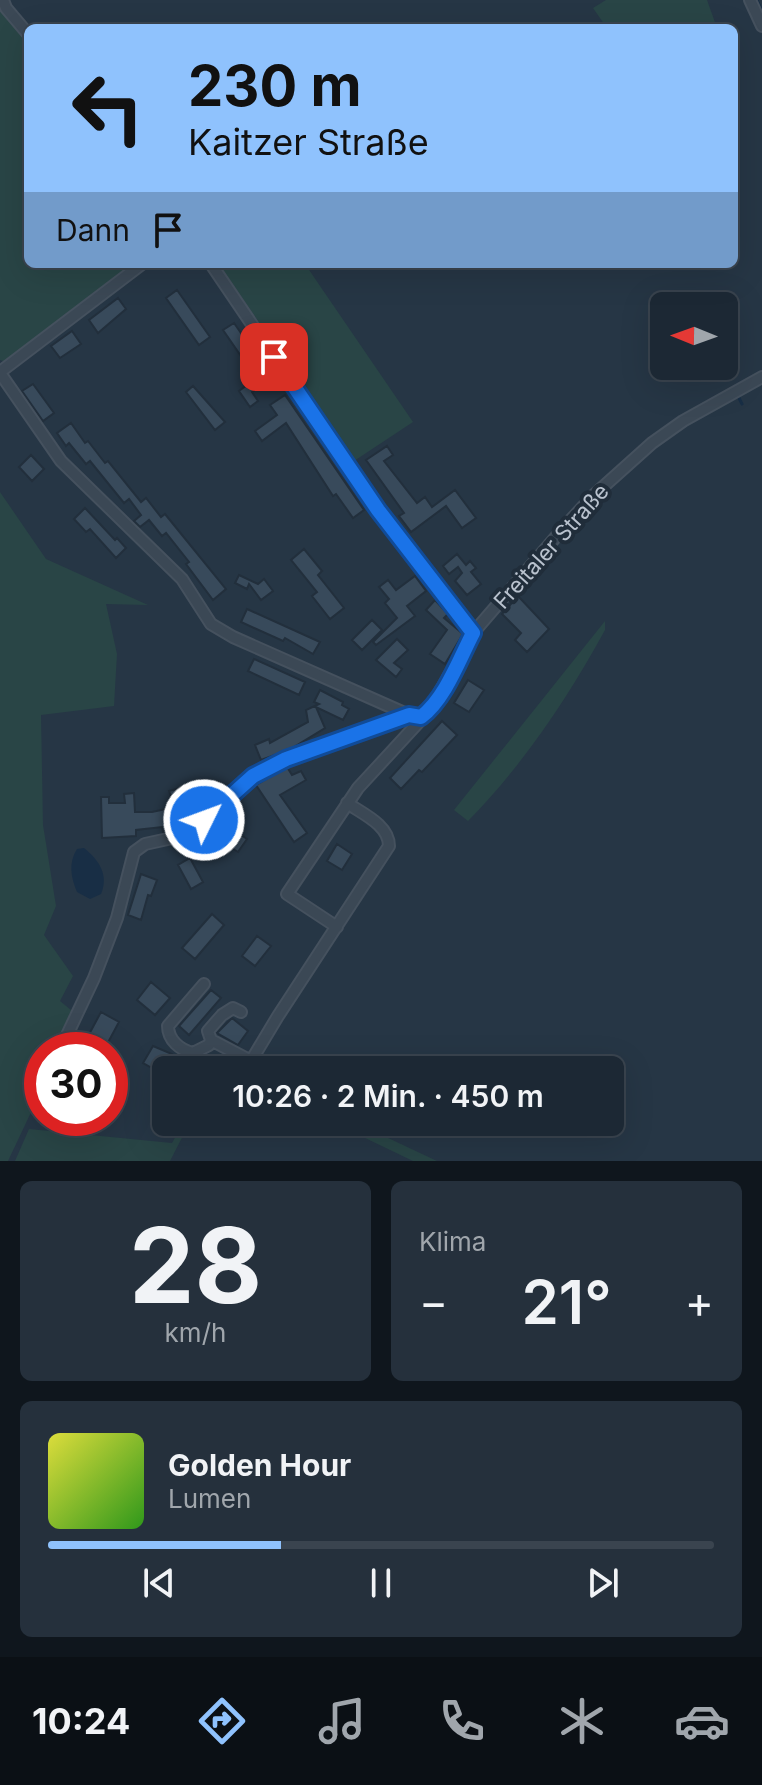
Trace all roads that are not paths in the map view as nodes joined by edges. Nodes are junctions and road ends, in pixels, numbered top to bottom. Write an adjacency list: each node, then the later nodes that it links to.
1 (3, 0): 4 (street)
2 (750, 0): 3 (street)
3 (762, 26)
4 (24, 29)
5 (137, 268): 7 (street)
6 (214, 268): 9 (street)
7 (0, 373): 10 (street)
8 (762, 377): 9 (street, Freitaler Straße)
9 (473, 633): 10 (street, Freitaler Straße)
10 (415, 716): 11 (street, Freitaler Straße); 15 (street)
11 (347, 803): 12 (street); 12 (street, Freitaler Straße)
12 (337, 927): 18 (street)
13 (204, 984): 16 (street)
14 (241, 1012): 16 (street)
15 (68, 1032)
16 (211, 1040): 17 (street)
17 (236, 1056)
18 (256, 1056)

